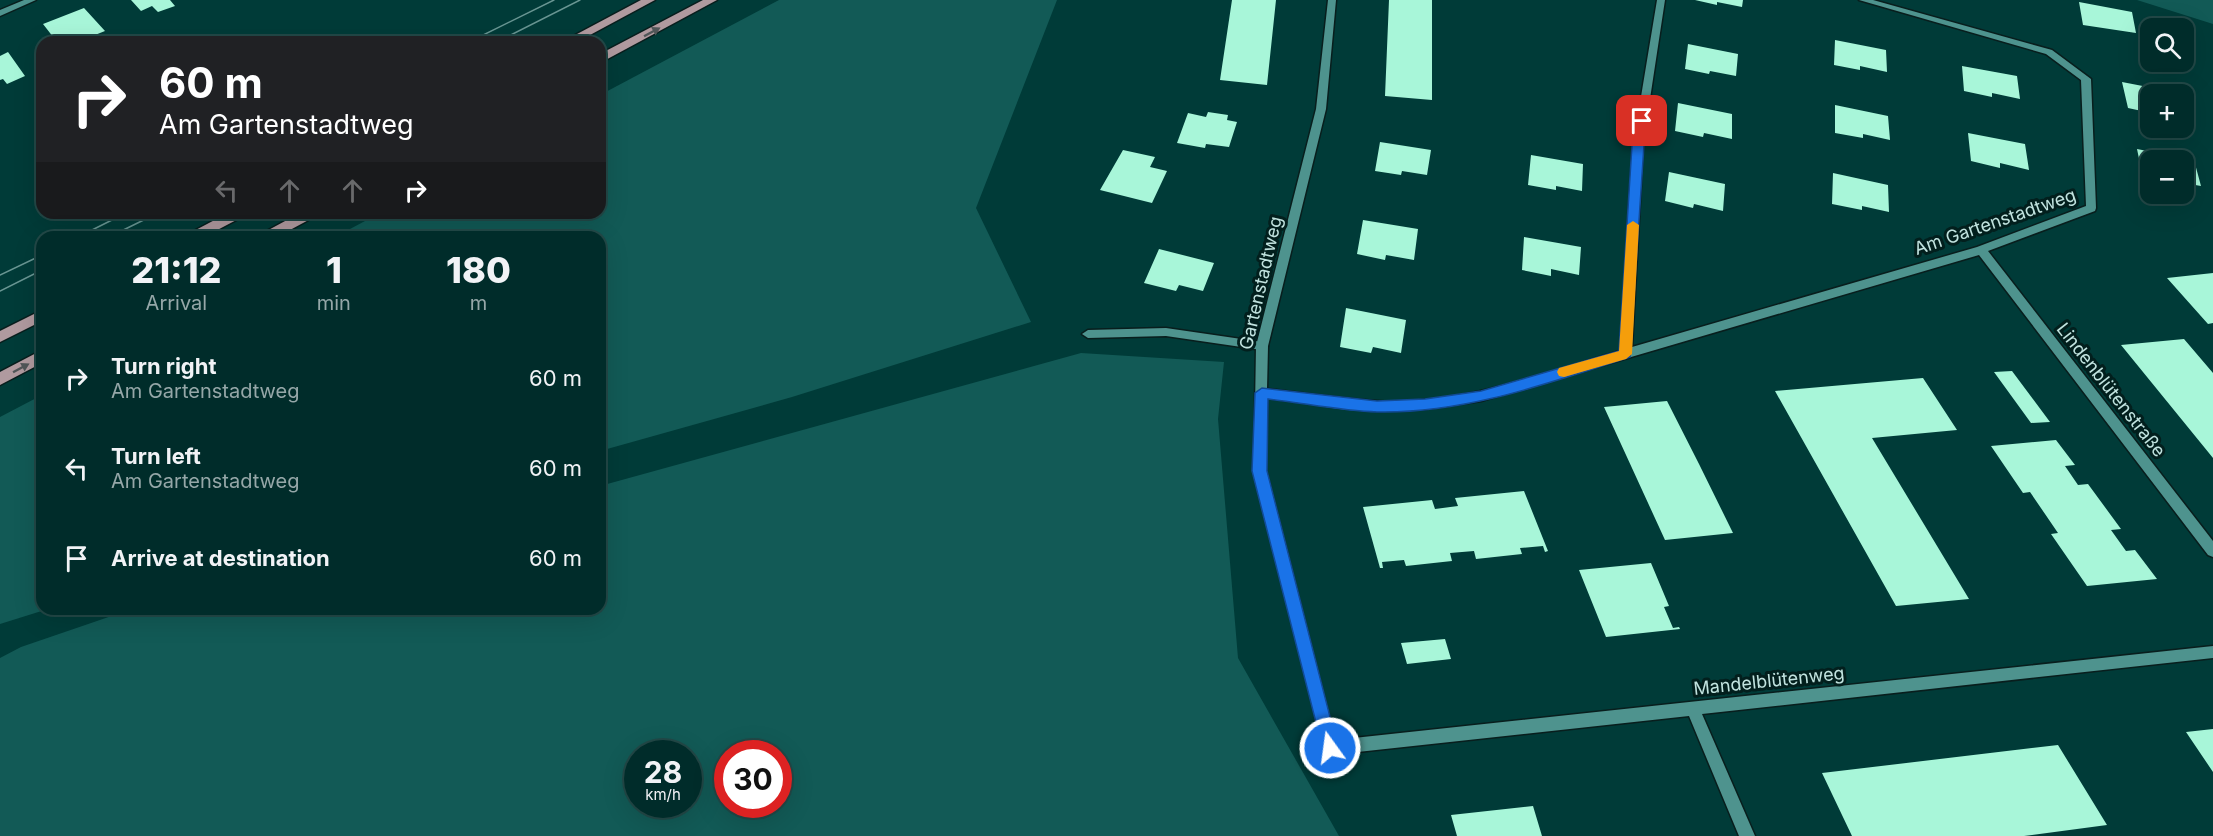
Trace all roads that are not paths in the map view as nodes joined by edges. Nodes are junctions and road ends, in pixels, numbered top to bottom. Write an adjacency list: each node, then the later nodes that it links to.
1 (32, 0): 7 (street)
2 (649, 0): 8 (main road)
3 (711, 0): 9 (main road, one-way to 3)
4 (1332, 0): 18 (street, Gartenstadtweg)
5 (1661, 0): 19 (street)
6 (1863, 0): 14 (street, Am Gartenstadtweg)
7 (0, 13)
8 (580, 36)
9 (606, 56)
10 (228, 219): 12 (main road)
11 (300, 219): 13 (main road)
12 (204, 231)
13 (277, 231)
14 (1981, 250): 19 (street, Am Gartenstadtweg); 23 (street, Lindenblütenstraße)
15 (36, 318): 17 (main road)
16 (1088, 334): 18 (street)
17 (0, 337)
18 (1262, 346): 22 (street, Gartenstadtweg)
19 (1626, 354): 22 (street, Am Gartenstadtweg)
20 (36, 359): 21 (main road, one-way to 20)
21 (0, 379)
22 (1262, 393): 26 (street, Gartenstadtweg)
23 (2213, 551)
24 (2213, 652): 25 (street, Mandelblütenweg)
25 (1693, 709): 26 (street, Mandelblütenweg); 27 (street)
26 (1330, 748)
27 (1747, 836)

